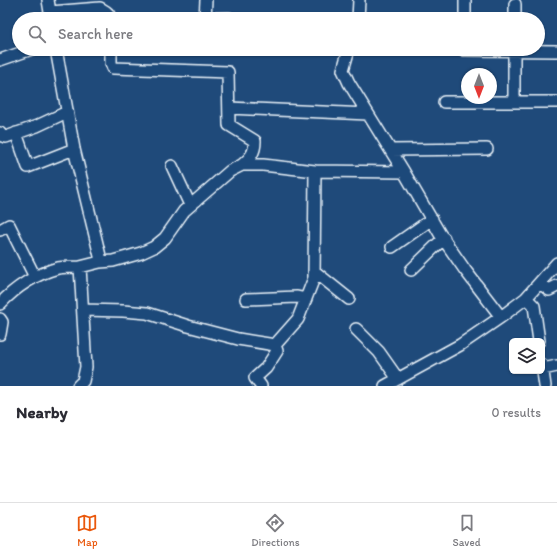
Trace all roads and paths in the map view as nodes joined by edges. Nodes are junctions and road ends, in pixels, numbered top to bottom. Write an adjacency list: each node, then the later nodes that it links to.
1 (48, 0): 6 (street)
2 (206, 0): 9 (street)
3 (359, 0): 10 (street)
4 (465, 0): 11 (street)
5 (515, 4): 12 (street)
6 (50, 12)
7 (76, 12): 8 (street)
8 (108, 12)
9 (205, 12)
10 (358, 12)
11 (465, 12)
12 (514, 12)
13 (545, 50): 14 (street)
14 (557, 51)
15 (12, 56): 20 (street)
16 (57, 56): 25 (street)
17 (111, 56): 24 (street)
18 (347, 56): 26 (street)
19 (514, 56): 22 (street)
20 (0, 60)
21 (444, 102): 22 (street)
22 (514, 102): 23 (street)
23 (557, 102)
24 (229, 108): 26 (street); 33 (street)
25 (67, 112): 28 (street); 29 (street)
26 (368, 114): 31 (street)
27 (0, 133): 28 (street)
28 (16, 133): 29 (street)
29 (74, 149): 41 (street)
30 (487, 149): 31 (street)
31 (390, 150): 35 (street)
32 (172, 166): 36 (street)
33 (242, 166): 34 (street); 36 (street)
34 (316, 170): 35 (street); 45 (street)
35 (404, 172): 37 (street)
36 (190, 205): 41 (street)
37 (432, 219): 39 (street); 40 (street)
38 (0, 230): 46 (street)
39 (444, 238): 44 (street); 55 (street)
40 (392, 247)
41 (100, 262): 43 (street)
42 (557, 263): 47 (street)
43 (80, 267): 46 (street); 54 (street)
44 (411, 270)
45 (314, 271): 49 (street); 52 (street)
46 (35, 277): 53 (street)
47 (540, 283): 48 (street); 50 (street)
48 (557, 286)
49 (349, 298)
50 (526, 298): 55 (street); 59 (street)
51 (246, 299): 52 (street)
52 (306, 299): 60 (street)
53 (0, 304)
54 (83, 310): 60 (street); 65 (street)
55 (501, 317): 64 (street)
56 (0, 319): 58 (street)
57 (356, 329): 64 (street)
58 (0, 334)
59 (539, 338)
60 (275, 345): 66 (street)
61 (557, 366): 62 (street)
62 (545, 367)
63 (543, 374): 68 (street)
64 (398, 379): 67 (street)
65 (78, 386)
66 (261, 386)
67 (385, 386)
68 (545, 386)

